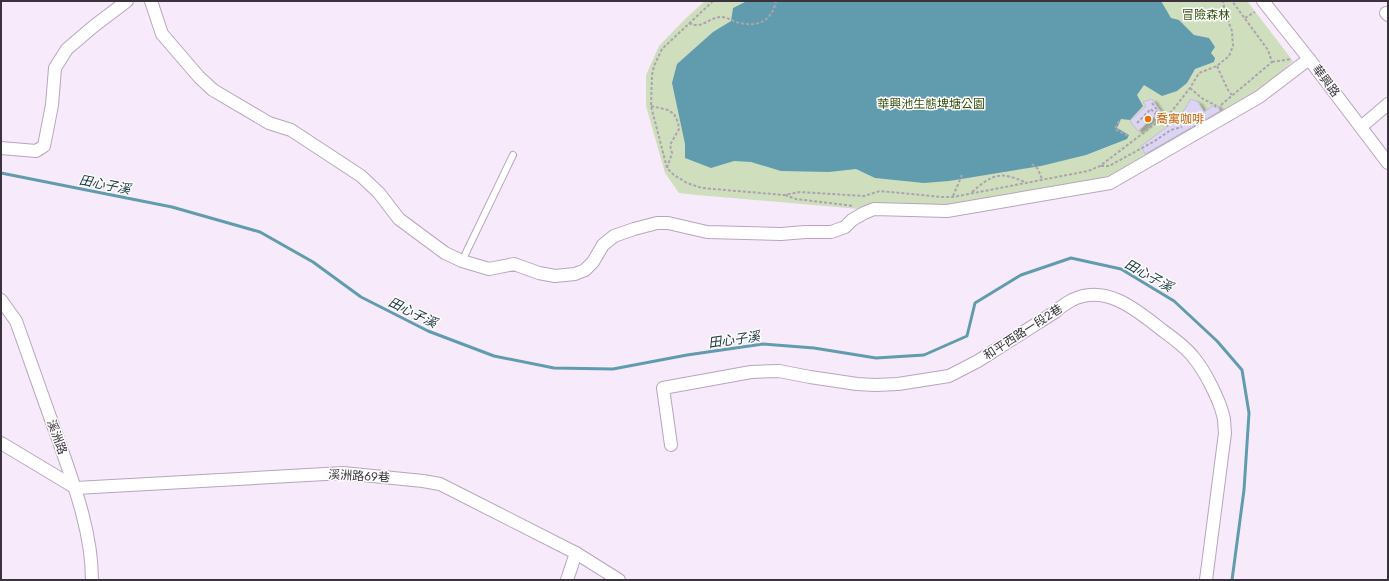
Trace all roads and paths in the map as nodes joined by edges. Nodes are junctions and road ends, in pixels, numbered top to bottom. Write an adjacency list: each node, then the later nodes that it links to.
1 (128, 1): 29 (street)
2 (151, 1): 42 (street)
3 (713, 1): 10 (path)
4 (776, 1): 10 (path)
5 (1223, 1): 14 (path)
6 (1232, 1): 9 (path)
7 (1263, 1): 12 (street, 華興路)
8 (1255, 12): 9 (path)
9 (1245, 18): 13 (path)
10 (689, 23): 19 (path)
11 (1291, 59): 13 (path)
12 (1309, 59): 26 (street, 華興路); 42 (street)
13 (1272, 62): 16 (path)
14 (1217, 66): 15 (path); 16 (path)
15 (1190, 88): 20 (path); 33 (path)
16 (1232, 95): 20 (path)
17 (1152, 103): 22 (path)
18 (1388, 104): 26 (street)
19 (651, 106): 34 (path); 34 (path)
20 (1216, 109): 21 (path)
21 (1211, 112)
22 (1156, 114): 24 (path); 27 (path, bridge)
23 (1119, 121): 28 (path)
24 (1137, 123)
25 (1188, 124): 27 (path)
26 (1361, 127): 31 (street, 華興路)
27 (1171, 130): 33 (path)
28 (1128, 136)
29 (1, 148)
30 (513, 155): 42 (lane)
31 (1388, 163)
32 (1032, 164): 36 (path)
33 (1100, 166): 36 (path)
34 (667, 168): 39 (path)
35 (962, 176): 40 (path)
36 (1042, 179): 37 (path)
37 (1025, 182): 38 (path); 38 (path)
38 (971, 192): 40 (path)
39 (784, 195): 40 (path); 41 (path)
40 (953, 196)
41 (857, 207)
42 (462, 261)
43 (1, 300): 46 (street, 溪洲路)
44 (1, 443): 46 (street)
45 (671, 445): 51 (street, 和平西路一段2巷)
46 (76, 488): 47 (street, 溪洲路69巷); 48 (street, 溪洲路)
47 (576, 553): 49 (street); 50 (street, 溪洲路69巷)
48 (92, 580)
49 (567, 580)
50 (619, 580)
51 (1206, 580)

